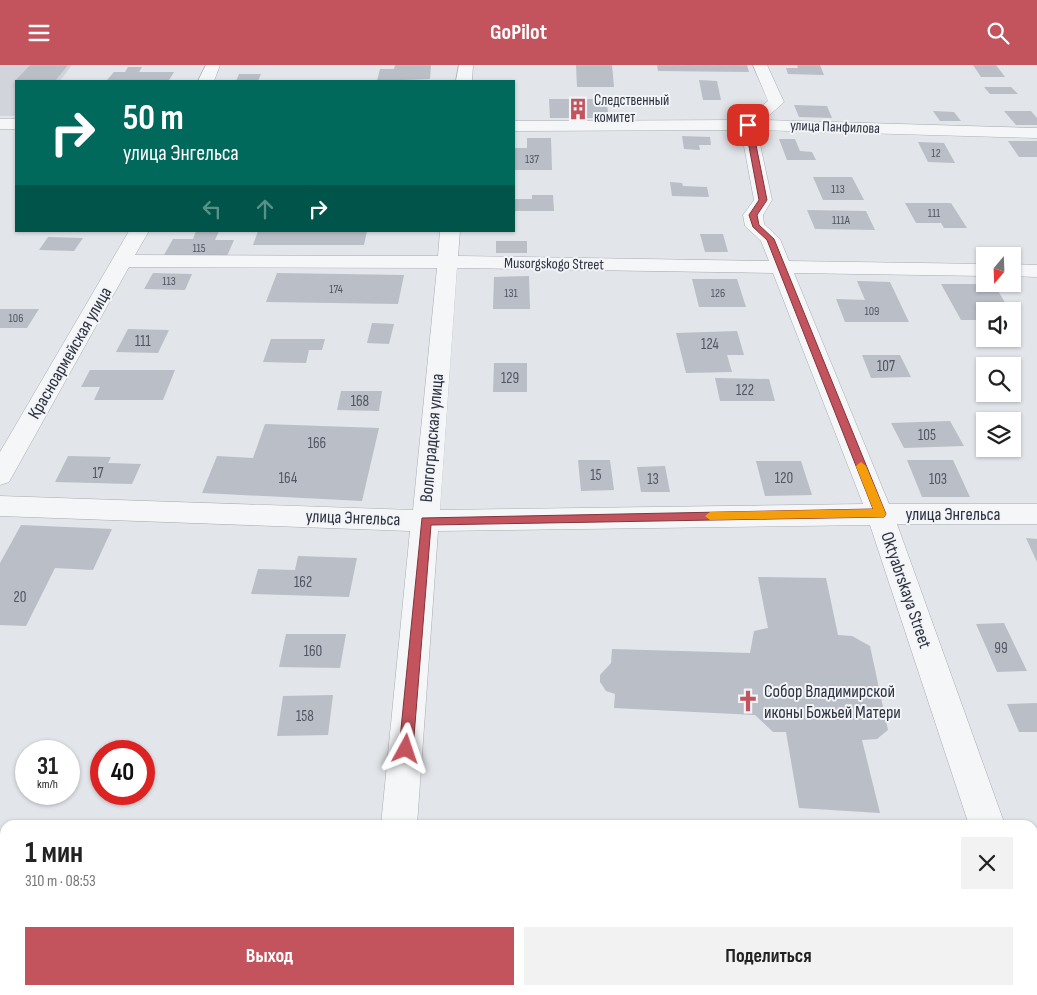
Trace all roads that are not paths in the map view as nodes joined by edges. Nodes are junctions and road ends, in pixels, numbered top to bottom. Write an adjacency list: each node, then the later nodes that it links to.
1 (214, 65): 4 (street)
2 (466, 65): 5 (street)
3 (760, 65): 8 (street)
4 (206, 80)
5 (464, 80)
6 (0, 124): 7 (street)
7 (15, 124)
8 (748, 125): 9 (street, улица Панфилова); 10 (street, улица Панфилова); 15 (street, Oktyabrskaya Street)
9 (515, 126)
10 (1037, 133)
11 (138, 232): 13 (street, Красноармейская улица)
12 (450, 232): 14 (street, Волгоградская улица)
13 (122, 261): 14 (street, Musorgskogo Street); 19 (street, Красноармейская улица)
14 (447, 263): 15 (street, Musorgskogo Street); 23 (street, Волгоградская улица)
15 (781, 267): 16 (street, Musorgskogo Street); 21 (street, Oktyabrskaya Street)
16 (976, 270)
17 (1021, 270): 18 (street)
18 (1037, 271)
19 (0, 475)
20 (0, 506): 23 (street, улица Энгельса)
21 (880, 514): 22 (street, улица Энгельса); 23 (street, улица Энгельса); 25 (street, Oktyabrskaya Street)
22 (1037, 514)
23 (426, 521): 24 (street, Волгоградская улица)
24 (399, 820)
25 (985, 820)

